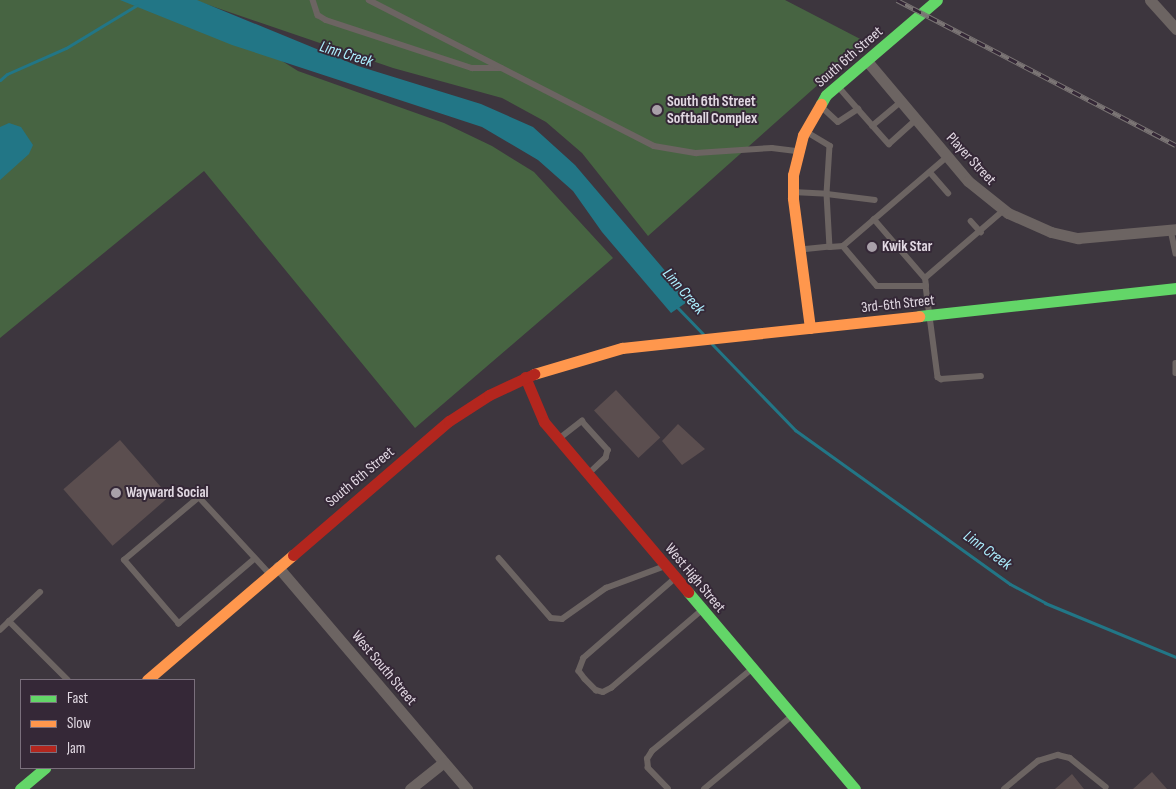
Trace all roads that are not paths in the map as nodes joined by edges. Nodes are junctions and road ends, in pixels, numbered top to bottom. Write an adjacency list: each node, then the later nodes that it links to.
1 (313, 0): 7 (lane)
2 (369, 0): 7 (lane)
3 (938, 0): 6 (main road, South 6th Street)
4 (1150, 0): 5 (street)
5 (1174, 27)
6 (867, 61): 8 (main road, South 6th Street); 9 (street, Player Street)
7 (501, 68): 15 (lane)
8 (837, 85): 10 (main road, South 6th Street); 11 (lane)
9 (901, 102): 12 (street, Player Street); 13 (lane)
10 (819, 105): 11 (lane); 14 (main road, South 6th Street)
11 (858, 109): 13 (lane)
12 (916, 120): 13 (lane); 16 (street, Player Street)
13 (872, 126)
14 (805, 131): 15 (main road, South 6th Street); 19 (lane)
15 (798, 150): 18 (main road, South 6th Street)
16 (948, 157): 17 (lane); 22 (street, Player Street)
17 (930, 172): 20 (lane); 23 (lane)
18 (793, 192): 19 (lane); 29 (main road, South 6th Street)
19 (827, 194): 21 (lane); 28 (lane)
20 (948, 194)
21 (875, 200)
22 (1004, 210): 25 (street, Player Street); 26 (lane)
23 (874, 219): 27 (lane); 31 (lane)
24 (971, 221): 26 (lane)
25 (1173, 230): 30 (lane)
26 (981, 232): 31 (lane)
27 (843, 246): 28 (lane); 32 (lane)
28 (830, 247): 29 (lane)
29 (800, 251): 35 (main road, South 6th Street)
30 (1176, 253)
31 (925, 278): 32 (lane)
32 (926, 286): 34 (lane)
33 (1176, 288): 34 (main road, 3rd-6th Street)
34 (928, 316): 35 (main road, 3rd-6th Street); 39 (lane)
35 (810, 328): 36 (main road, 3rd-6th Street)
36 (622, 348): 40 (main road, South 6th Street)
37 (1176, 363): 38 (lane)
38 (1176, 373)
39 (981, 376)
40 (525, 377): 41 (main road, West High Street); 46 (main road, South 6th Street)
41 (558, 439): 42 (main road, West High Street); 42 (lane)
42 (588, 475): 45 (main road, West High Street)
43 (499, 558): 45 (lane)
44 (255, 559): 44 (lane); 46 (lane)
45 (665, 566): 47 (main road, West High Street)
46 (274, 571): 54 (main road, South 6th Street); 56 (street, West South Street)
47 (675, 579): 49 (main road, West High Street); 49 (lane)
48 (40, 592): 50 (lane)
49 (702, 610): 52 (main road, West High Street)
50 (9, 621): 51 (lane); 53 (lane)
51 (0, 630)
52 (752, 669): 55 (main road, West High Street); 62 (lane)
53 (67, 679)
54 (148, 679)
55 (792, 716): 63 (lane); 64 (main road, West High Street)
56 (444, 762): 60 (street); 61 (street, West South Street)
57 (44, 769): 59 (main road)
58 (1106, 787): 65 (lane)
59 (20, 789)
60 (410, 789)
61 (467, 789)
62 (668, 789)
63 (704, 789)
64 (855, 789)
65 (1004, 789)

